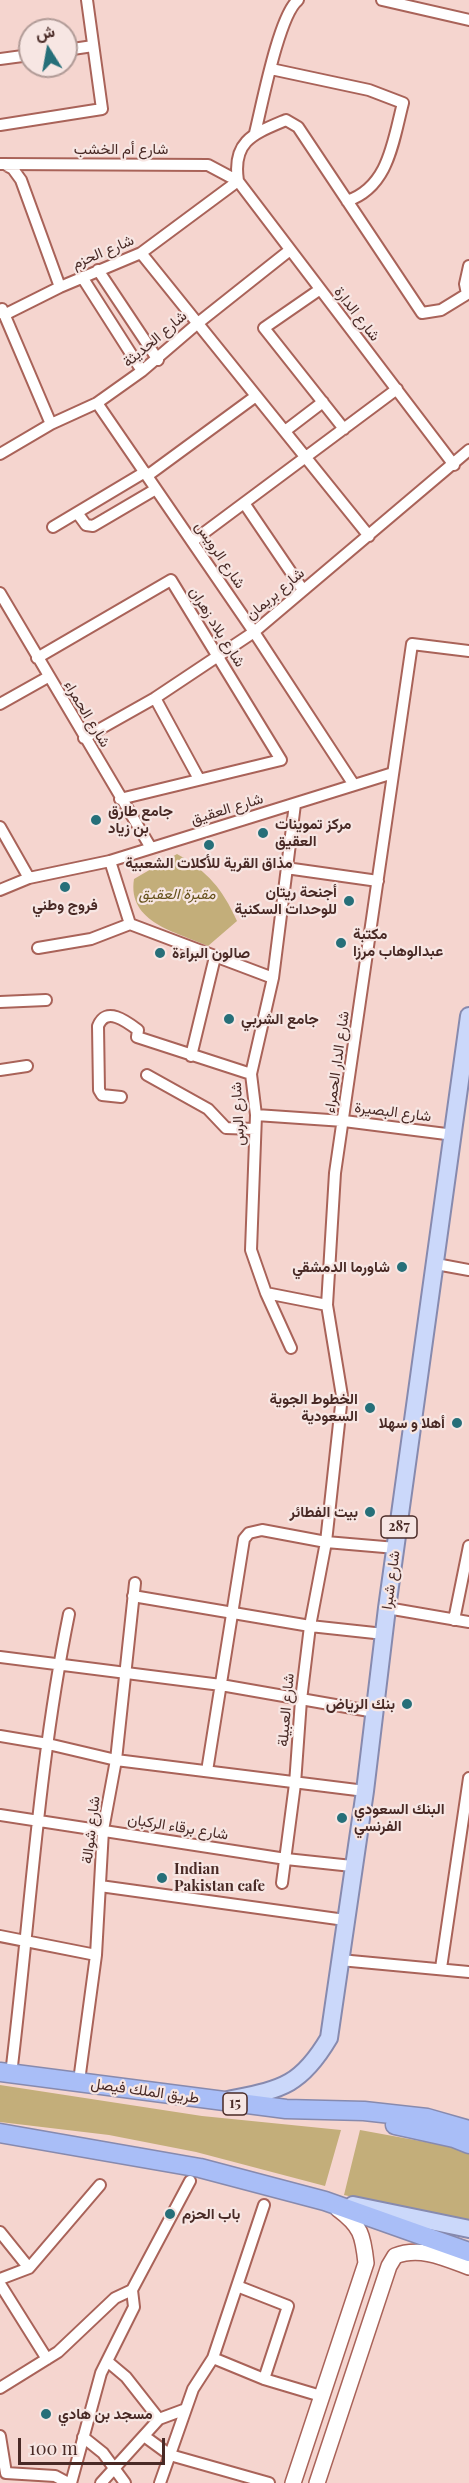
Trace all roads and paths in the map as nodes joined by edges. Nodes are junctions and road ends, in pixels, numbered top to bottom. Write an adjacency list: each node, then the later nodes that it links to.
1 (87, 0): 5 (street)
2 (298, 0): 9 (street)
3 (382, 0): 4 (street)
4 (469, 20)
5 (93, 46): 6 (street); 10 (street)
6 (78, 48)
7 (18, 57): 8 (street)
8 (0, 59)
9 (271, 69): 11 (street); 14 (street)
10 (0, 126)
11 (255, 133): 13 (street); 14 (street)
12 (2, 164): 13 (street, شارع أم الخشب); 20 (street)
13 (238, 181): 15 (street, شارع الدارة); 16 (street, شارع الحزم)
14 (347, 201): 17 (street)
15 (290, 250): 21 (street, شارع الدارة); 23 (street, شارع الحديثة)
16 (141, 253): 18 (street, شارع الحزم); 23 (street)
17 (469, 266)
18 (98, 270): 19 (street, شارع الحزم); 24 (street)
19 (82, 277): 20 (street, شارع الحزم); 25 (street)
20 (60, 286): 22 (street, شارع الحزم)
21 (319, 290): 26 (street, شارع الدارة); 28 (street)
22 (2, 311): 30 (street)
23 (198, 323): 24 (street, شارع الحديثة); 27 (street)
24 (158, 360): 25 (street, شارع الحديثة)
25 (142, 371): 29 (street, شارع الحديثة)
26 (397, 389): 31 (street); 36 (street, شارع الدارة)
27 (256, 396): 32 (street); 37 (street)
28 (323, 402): 31 (street); 32 (street)
29 (97, 403): 30 (street, شارع الحديثة); 37 (street, شارع الرويس)
30 (51, 424): 34 (street, شارع الحديثة)
31 (344, 429): 35 (street)
32 (285, 431): 35 (street)
33 (469, 450): 36 (street, شارع بريمان)
34 (1, 452)
35 (306, 456): 39 (street); 42 (street)
36 (454, 465): 42 (street, شارع بريمان)
37 (146, 474): 38 (street, شارع الرويس); 40 (street)
38 (156, 489): 40 (street); 43 (street, شارع الرويس)
39 (244, 503): 43 (street); 44 (street)
40 (78, 514): 41 (street)
41 (53, 527)
42 (369, 536): 44 (street, شارع بريمان)
43 (193, 542): 46 (street, شارع الرويس)
44 (303, 590): 46 (street, شارع بريمان)
45 (0, 593): 49 (street, شارع الحمراء)
46 (254, 632): 48 (street, شارع بريمان); 56 (street, شارع الرويس)
47 (469, 651): 54 (street, شارع الدار الحمراء)
48 (218, 657): 49 (street, شارع بلاد زهران); 51 (street, شارع بريمان); 55 (street, شارع بلاد زهران)
49 (37, 658): 50 (street, شارع الحمراء)
50 (48, 677): 52 (street); 53 (street, شارع الحمراء)
51 (155, 698): 53 (street, شارع بريمان); 55 (street)
52 (0, 704)
53 (84, 738): 57 (street, شارع الحمراء)
54 (393, 773): 56 (street, شارع العقيق); 64 (street, شارع الدار الحمراء)
55 (199, 779): 57 (street)
56 (354, 785): 58 (street, شارع العقيق)
57 (120, 800): 60 (street, شارع الحمراء)
58 (296, 804): 60 (street, شارع العقيق); 62 (street, شارع الرس)
59 (0, 827): 63 (street)
60 (150, 848): 61 (street, شارع العقيق)
61 (110, 861): 63 (street, شارع العقيق); 66 (street)
62 (286, 868): 64 (street); 69 (street, شارع الرس)
63 (29, 878): 65 (street, شارع العقيق)
64 (378, 881): 80 (street, شارع الدار الحمراء)
65 (2, 887)
66 (130, 924): 67 (street); 68 (street)
67 (39, 948)
68 (215, 957): 69 (street); 73 (street)
69 (273, 978): 76 (street, شارع الرس)
70 (46, 1000): 71 (street)
71 (0, 1002)
72 (469, 1016): 82 (main road, شارع شبرا / 287)
73 (191, 1056): 76 (street); 78 (street)
74 (27, 1066): 75 (street)
75 (0, 1070)
76 (251, 1074): 79 (street, شارع الرس)
77 (147, 1075): 81 (street)
78 (121, 1097)
79 (256, 1115): 80 (street, شارع البصيرة); 81 (street, شارع الرس)
80 (344, 1121): 82 (street, شارع البصيرة); 86 (street, شارع الدار الحمراء)
81 (255, 1130): 85 (street, شارع الرس)
82 (454, 1135): 83 (main road, شارع شبرا / 287)
83 (436, 1264): 84 (street); 90 (main road, شارع شبرا / 287)
84 (469, 1270)
85 (266, 1293): 86 (street); 87 (street, شارع الرس)
86 (327, 1305): 88 (street, شارع الدار الحمراء)
87 (291, 1348)
88 (326, 1542): 90 (street); 94 (street); 98 (street, شارع العبيلة)
89 (469, 1546): 96 (street)
90 (396, 1548): 93 (main road, شارع شبرا / 287)
91 (135, 1583): 92 (street, شارع شوالة)
92 (133, 1596): 94 (street); 102 (street, شارع شوالة)
93 (387, 1608): 96 (street); 99 (main road, شارع شبرا / 287)
94 (233, 1611): 98 (street); 103 (street)
95 (69, 1614): 101 (street)
96 (454, 1620): 97 (street)
97 (469, 1622)
98 (310, 1626): 99 (street); 104 (street, شارع العبيلة)
99 (384, 1634): 105 (main road, شارع شبرا / 287)
100 (0, 1657): 101 (street)
101 (59, 1665): 102 (street); 107 (street)
102 (123, 1673): 103 (street); 108 (street, شارع شوالة)
103 (220, 1685): 104 (street); 109 (street)
104 (301, 1700): 105 (street); 111 (street, شارع العبيلة)
105 (375, 1712): 112 (main road, شارع شبرا / 287)
106 (0, 1736): 107 (street)
107 (48, 1744): 108 (street); 114 (street)
108 (116, 1760): 109 (street); 115 (street, شارع شوالة)
109 (207, 1772): 111 (street)
110 (469, 1778): 125 (street)
111 (295, 1784): 112 (street); 116 (street, شارع العبيلة)
112 (365, 1791): 117 (main road, شارع شبرا / 287)
113 (0, 1815): 114 (street, شارع برقاء الركبان)
114 (38, 1821): 115 (street, شارع برقاء الركبان); 122 (street)
115 (103, 1830): 116 (street, شارع برقاء الركبان); 119 (street, شارع شوالة)
116 (286, 1859): 117 (street, شارع برقاء الركبان); 118 (street, شارع العبيلة)
117 (352, 1866): 120 (main road, شارع شبرا / 287)
118 (282, 1883)
119 (100, 1886): 120 (street); 123 (street, شارع شوالة)
120 (345, 1920): 124 (main road, شارع شبرا / 287)
121 (0, 1936): 122 (street)
122 (28, 1940): 123 (street); 127 (street)
123 (96, 1955): 128 (street, شارع شوالة)
124 (340, 1960): 125 (street); 129 (main road, شارع شبرا / 287)
125 (441, 1968): 126 (street)
126 (469, 1972)
127 (5, 2073): 128 (highway, طريق الملك فيصل / 15)
128 (79, 2081): 129 (highway, طريق الملك فيصل / 15)
129 (218, 2102): 130 (highway, طريق الملك فيصل / 15)
130 (364, 2111): 131 (highway, طريق الملك فيصل / 15); 135 (highway)
131 (427, 2118): 132 (street); 133 (highway, طريق الملك فيصل / 15)
132 (469, 2121)
133 (469, 2130)
134 (0, 2133): 138 (highway)
135 (469, 2144)
136 (190, 2181): 148 (street)
137 (100, 2185): 144 (street)
138 (325, 2201): 140 (main road); 142 (highway); 154 (street)
139 (264, 2205): 147 (street)
140 (469, 2229)
141 (0, 2232): 144 (street)
142 (469, 2250)
143 (469, 2267): 170 (street)
144 (29, 2268): 145 (street)
145 (0, 2279)
146 (0, 2284): 150 (street)
147 (237, 2286): 149 (street); 152 (street)
148 (132, 2290): 150 (street); 151 (street)
149 (213, 2358): 152 (street); 155 (street)
150 (48, 2359): 153 (street)
151 (107, 2361): 156 (street); 159 (street)
152 (264, 2379): 154 (street)
153 (0, 2388)
154 (321, 2396): 169 (street)
155 (186, 2409): 156 (street); 160 (street)
156 (159, 2420): 158 (street)
157 (0, 2436): 162 (street)
158 (144, 2436): 160 (street); 161 (street)
159 (83, 2438): 161 (street); 164 (street)
160 (170, 2456): 167 (street); 168 (street)
161 (114, 2468): 165 (street); 166 (street)
162 (6, 2478): 163 (street)
163 (55, 2479): 164 (street)
164 (70, 2483)
165 (101, 2483)
166 (125, 2483)
167 (160, 2483)
168 (269, 2483)
169 (292, 2483)
170 (317, 2483)

